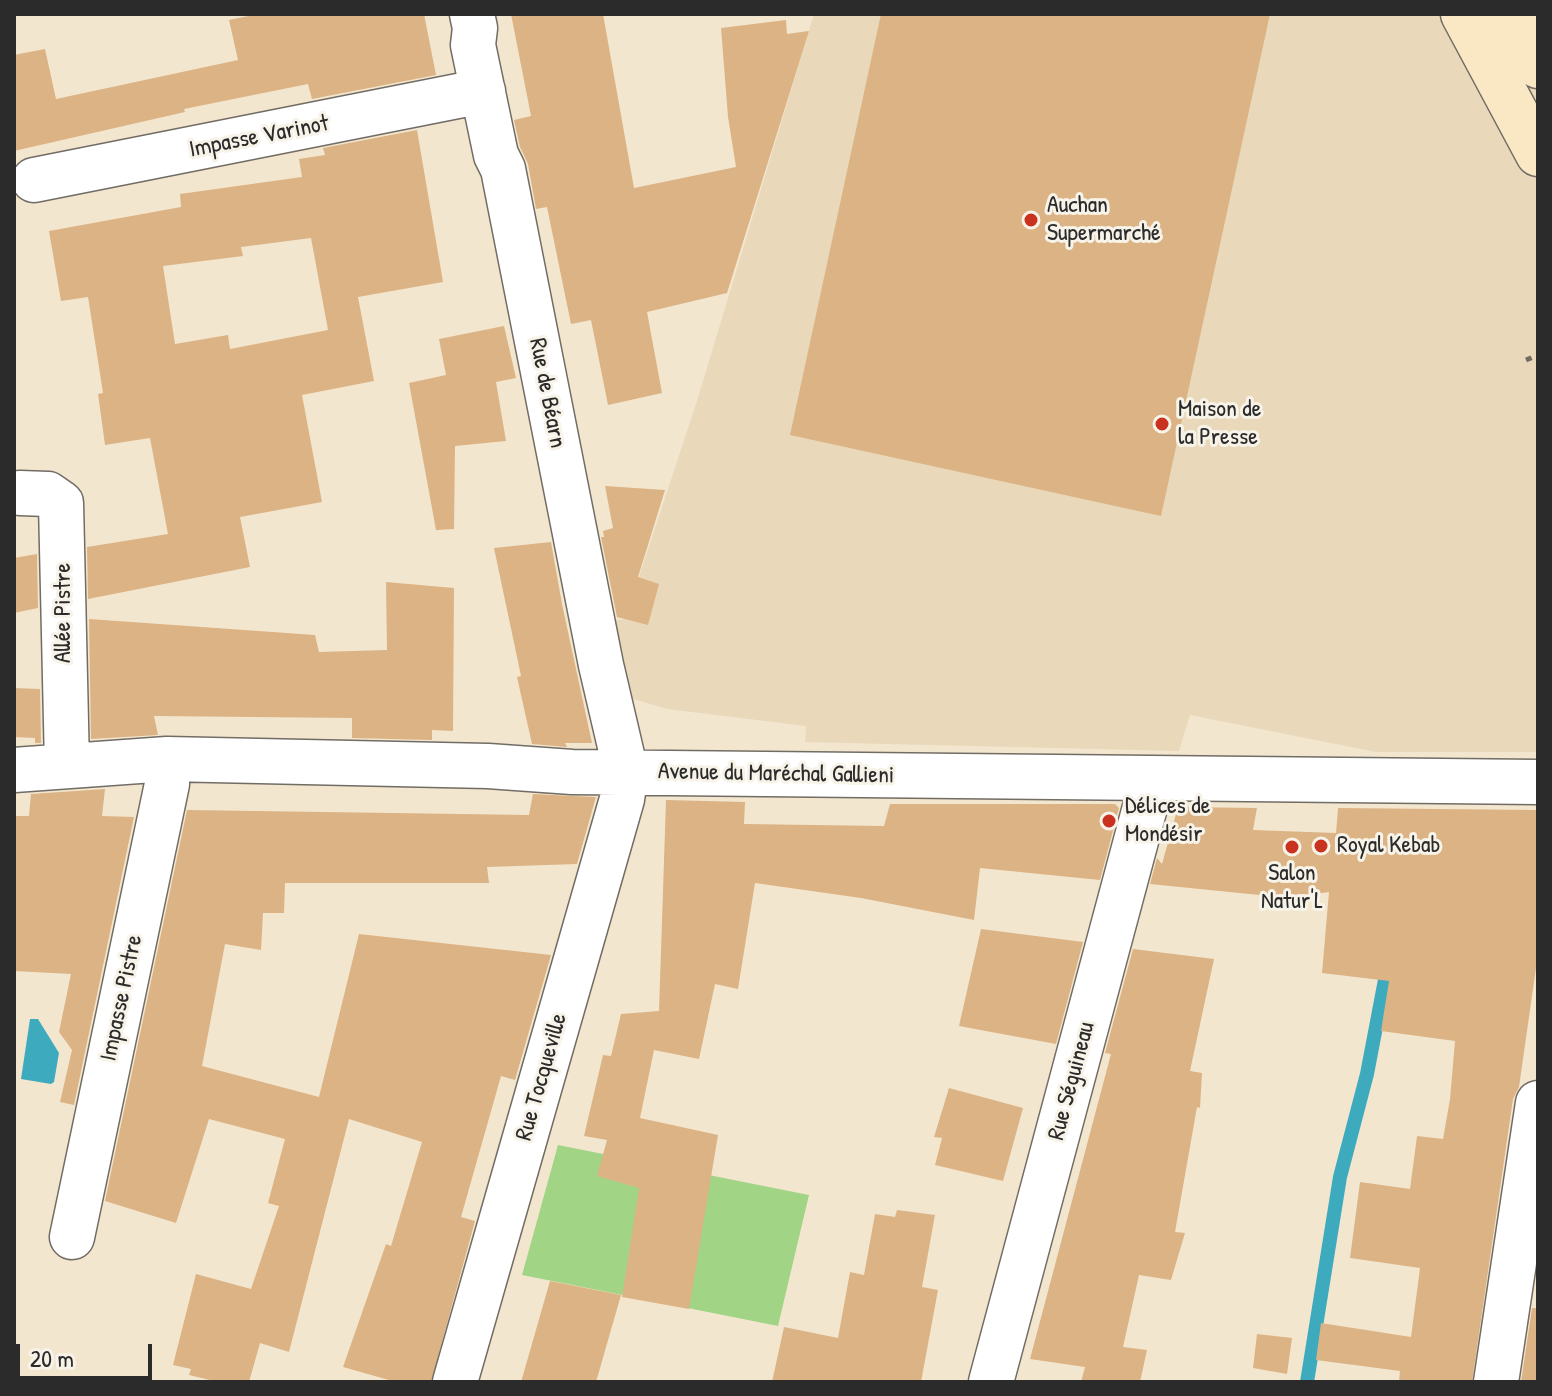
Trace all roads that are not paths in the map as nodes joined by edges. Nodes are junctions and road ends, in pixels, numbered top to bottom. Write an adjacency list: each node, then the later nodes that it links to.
1 (472, 14): 5 (street, Rue de Béarn)
2 (1463, 14): 6 (main road)
3 (1510, 14): 4 (main road)
4 (1538, 66)
5 (483, 91): 7 (street, Impasse Varinot); 12 (street, Rue de Béarn)
6 (1538, 154)
7 (34, 180)
8 (20, 493): 10 (street, Allée Pistre)
9 (167, 759): 10 (street, Avenue du Maréchal Gallieni); 12 (street, Avenue du Maréchal Gallieni); 16 (street, Impasse Pistre)
10 (67, 766): 11 (street, Avenue du Maréchal Gallieni)
11 (14, 770)
12 (626, 772): 13 (street, Avenue du Maréchal Gallieni); 17 (street, Rue Tocqueville)
13 (1147, 779): 14 (street, Avenue du Maréchal Gallieni); 18 (street, Rue Séguineau)
14 (1538, 782)
15 (1538, 1103): 19 (street)
16 (72, 1237)
17 (455, 1382)
18 (991, 1382)
19 (1496, 1382)

